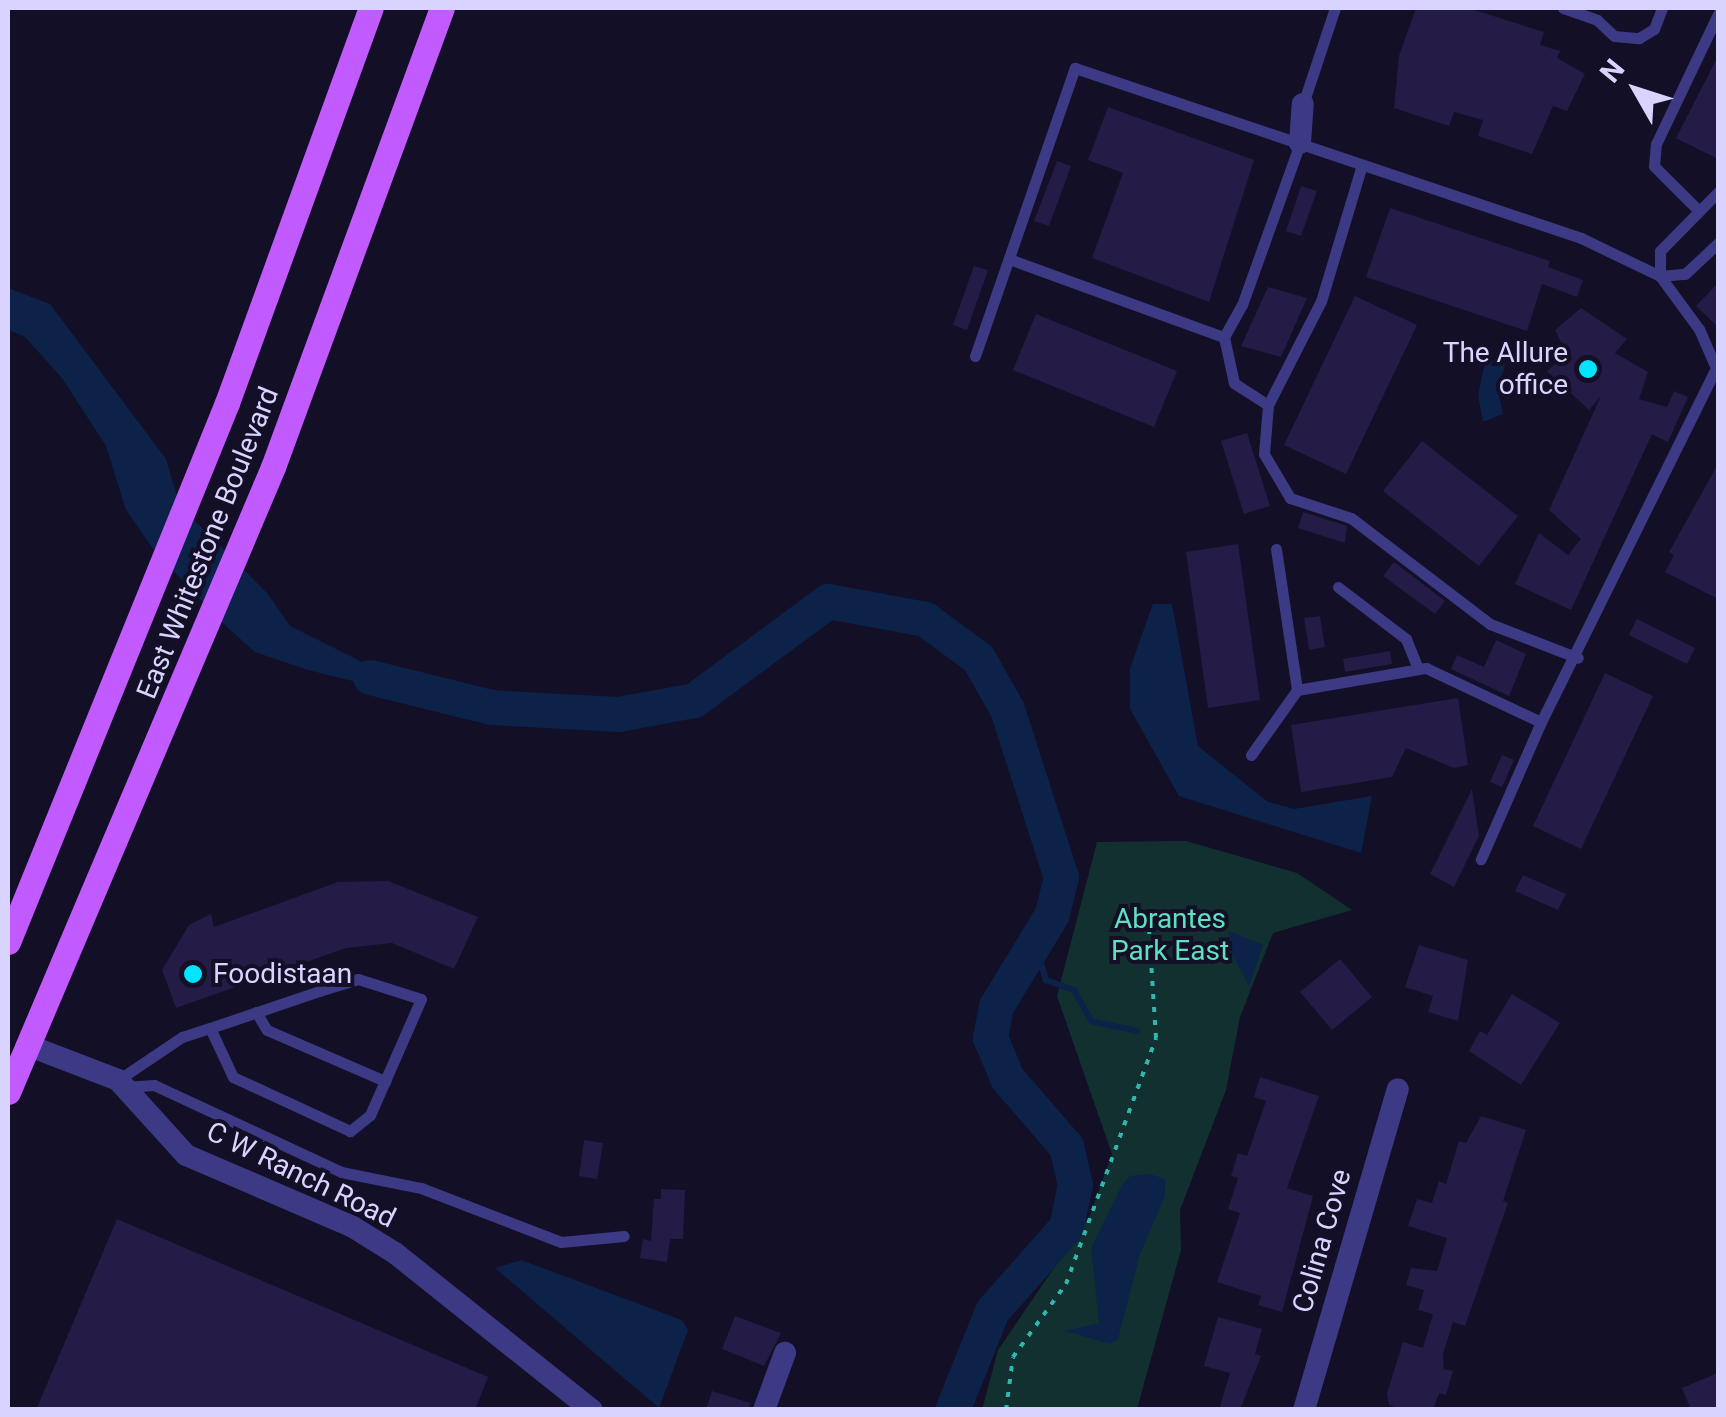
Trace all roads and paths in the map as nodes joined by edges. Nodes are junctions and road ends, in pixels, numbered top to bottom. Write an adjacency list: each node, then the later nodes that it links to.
1 (371, 8): 30 (main road, East Whitestone Boulevard)
2 (442, 8): 33 (main road, East Whitestone Boulevard)
3 (1335, 8): 7 (lane)
4 (1563, 8): 5 (lane)
5 (1662, 8)
6 (1718, 14): 11 (lane)
7 (1304, 104): 8 (street)
8 (1300, 143): 9 (lane); 13 (lane); 16 (lane)
9 (1361, 168): 14 (lane); 20 (lane)
10 (1718, 192): 11 (lane)
11 (1696, 208): 14 (lane)
12 (1718, 243): 14 (lane)
13 (1012, 260): 16 (lane); 18 (lane)
14 (1660, 276): 17 (lane)
15 (1718, 337): 17 (lane)
16 (1224, 338): 20 (lane)
17 (1706, 346): 19 (lane)
18 (975, 356)
19 (1713, 388): 23 (lane)
20 (1268, 405): 23 (lane)
21 (1276, 549): 25 (lane)
22 (1338, 587): 24 (lane)
23 (1578, 658): 26 (lane)
24 (1418, 669): 25 (lane); 26 (lane)
25 (1297, 690): 27 (lane)
26 (1541, 722): 28 (lane)
27 (1251, 755)
28 (1481, 859)
29 (1148, 915): 42 (path)
30 (8, 942)
31 (256, 1012): 32 (lane); 34 (lane); 34 (lane)
32 (210, 1028): 34 (lane); 35 (lane)
33 (27, 1045): 35 (street, C W Ranch Road); 37 (main road, East Whitestone Boulevard)
34 (384, 1081)
35 (122, 1084): 38 (lane); 40 (street, C W Ranch Road)
36 (1398, 1088): 43 (street, Colina Cove)
37 (8, 1092)
38 (624, 1236)
39 (785, 1352): 41 (street)
40 (592, 1410)
41 (764, 1410)
42 (1006, 1410)
43 (1304, 1410)

